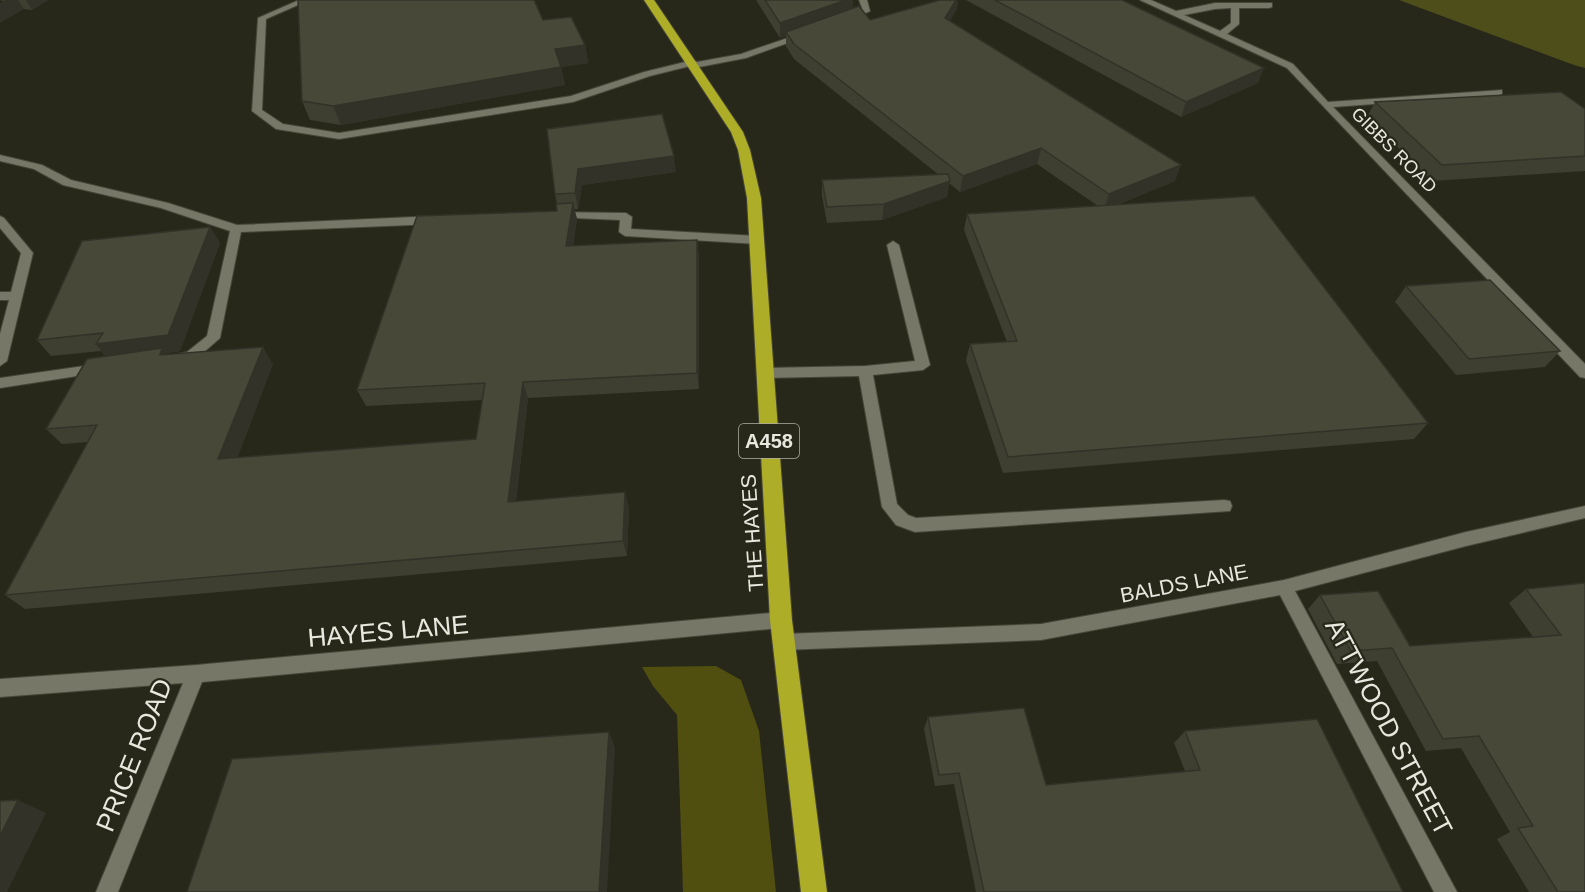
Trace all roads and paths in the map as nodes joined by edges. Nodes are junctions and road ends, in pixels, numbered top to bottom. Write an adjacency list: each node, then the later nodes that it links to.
1 (314, 0): 11 (street)
2 (864, 0): 8 (street)
3 (1144, 0): 7 (street, GIBBS ROAD)
4 (1235, 5): 5 (street); 7 (street); 10 (street)
5 (1269, 5)
6 (654, 7): 11 (highway, THE HAYES / A458)
7 (1175, 14): 10 (street, GIBBS ROAD)
8 (837, 23)
9 (816, 31): 11 (street)
10 (1221, 35): 13 (street, GIBBS ROAD)
11 (693, 64): 19 (highway, THE HAYES / A458)
12 (1498, 92): 13 (street)
13 (1325, 105): 28 (street, GIBBS ROAD)
14 (0, 158): 18 (street)
15 (544, 215): 19 (street)
16 (449, 219): 18 (street)
17 (0, 220): 22 (street)
18 (236, 229): 23 (street)
19 (758, 240): 27 (highway, THE HAYES / A458)
20 (893, 245): 26 (street)
21 (0, 296): 22 (street)
22 (16, 296): 24 (street)
23 (167, 359)
24 (0, 361)
25 (110, 368): 29 (street)
26 (865, 371): 27 (street); 30 (street)
27 (764, 373): 33 (highway, THE HAYES / A458)
28 (1585, 373)
29 (0, 383)
30 (1224, 506)
31 (1585, 512): 32 (street, BALDS LANE)
32 (1284, 587): 34 (street, BALDS LANE); 39 (street, ATTWOOD STREET)
33 (781, 620): 34 (highway, THE HAYES / A458); 35 (street, HAYES LANE)
34 (783, 642): 38 (highway, THE HAYES / A458)
35 (196, 674): 36 (street, HAYES LANE); 37 (street, PRICE ROAD)
36 (0, 688)
37 (107, 892)
38 (814, 892)
39 (1446, 892)

